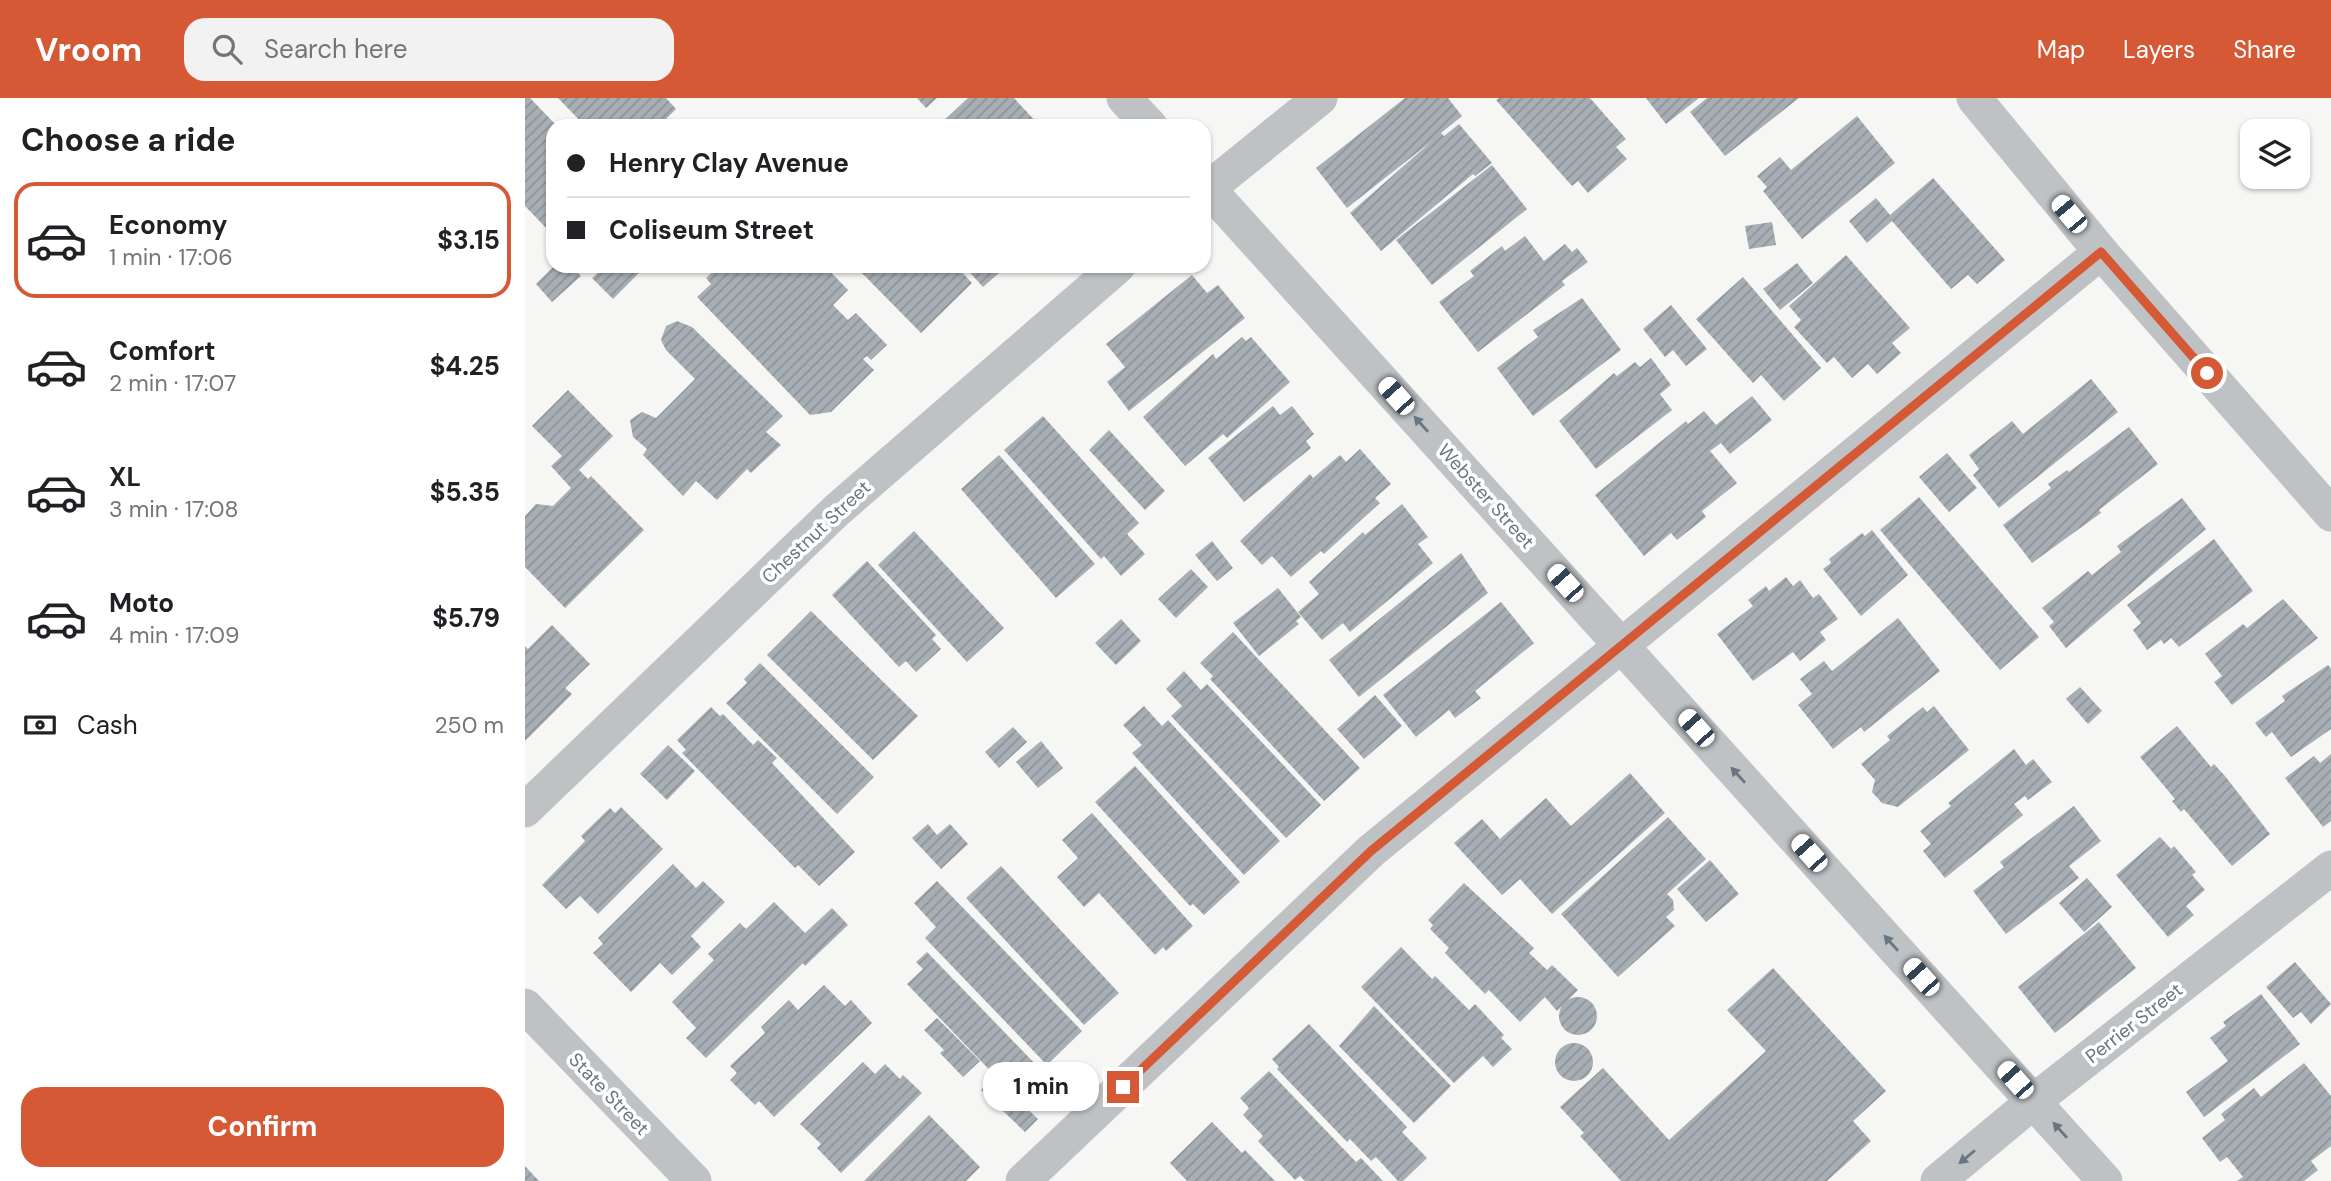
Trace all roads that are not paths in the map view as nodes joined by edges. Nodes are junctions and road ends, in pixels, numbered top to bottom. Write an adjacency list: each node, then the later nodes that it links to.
1 (1124, 98): 4 (street)
2 (1320, 98): 5 (street)
3 (1974, 98): 7 (street)
4 (1144, 119)
5 (1211, 183)
6 (1211, 195): 10 (street, Webster Street, one-way to 6)
7 (2101, 252): 9 (street); 10 (street)
8 (1110, 273): 11 (street, Chestnut Street)
9 (2331, 514)
10 (1621, 646): 14 (street, Webster Street, one-way to 10); 16 (street)
11 (525, 810)
12 (2331, 868): 14 (street, Perrier Street)
13 (525, 1006): 15 (street, State Street)
14 (2034, 1101): 17 (street, Perrier Street, one-way to 17); 18 (street, Webster Street, one-way to 14)
15 (694, 1181)
16 (1023, 1181)
17 (1938, 1181)
18 (2105, 1181)

